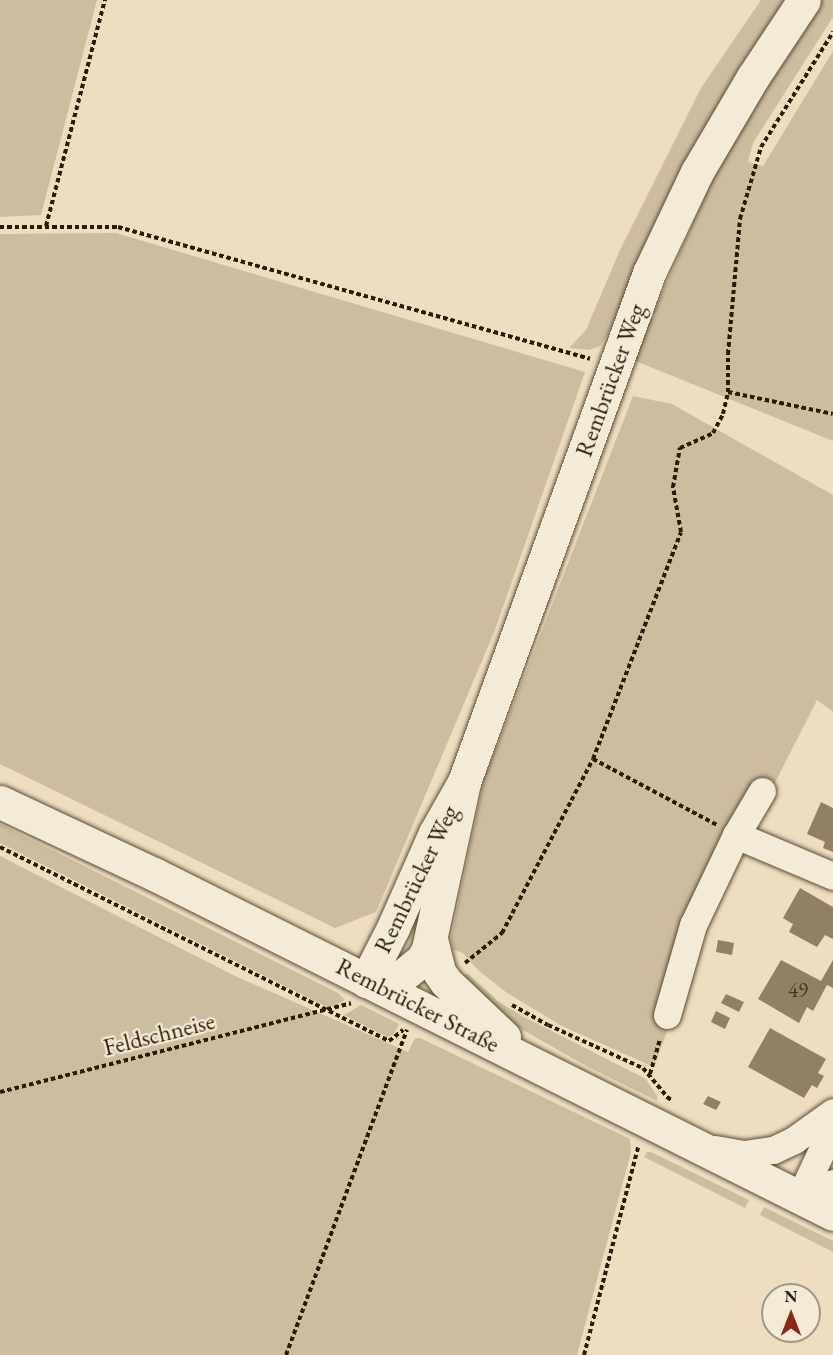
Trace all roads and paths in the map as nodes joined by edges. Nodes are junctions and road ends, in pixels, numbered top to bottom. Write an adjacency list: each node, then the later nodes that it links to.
1 (105, 0): 4 (path)
2 (804, 0): 6 (street, Rembrücker Weg)
3 (833, 32): 7 (path)
4 (46, 226): 5 (path); 6 (path)
5 (0, 227)
6 (615, 365): 10 (street, Rembrücker Weg)
7 (728, 392): 8 (path); 9 (path)
8 (833, 414)
9 (593, 759): 13 (path); 17 (path)
10 (464, 782): 16 (street, Rembrücker Weg); 18 (street, Rembrücker Weg)
11 (762, 791): 13 (street)
12 (0, 802): 18 (street, Rembrücker Straße)
13 (736, 835): 15 (street); 21 (street)
14 (0, 847): 20 (path)
15 (833, 876)
16 (431, 939): 17 (street); 18 (street, Rembrücker Weg)
17 (458, 968): 22 (street)
18 (366, 981): 22 (street, Rembrücker Straße)
19 (502, 1000): 23 (path)
20 (327, 1011): 24 (path, Feldschneise); 33 (path)
21 (667, 1015): 23 (path)
22 (535, 1064): 27 (street, Rembrücker Straße)
23 (650, 1075): 25 (path)
24 (0, 1092)
25 (676, 1102)
26 (833, 1112): 29 (street)
27 (644, 1119): 29 (street, Rembrücker Straße); 34 (path)
28 (833, 1126): 31 (street)
29 (688, 1141): 31 (street, Rembrücker Straße)
30 (833, 1184): 31 (street)
31 (800, 1197): 32 (street, Rembrücker Straße)
32 (833, 1214)
33 (286, 1355)
34 (584, 1355)

